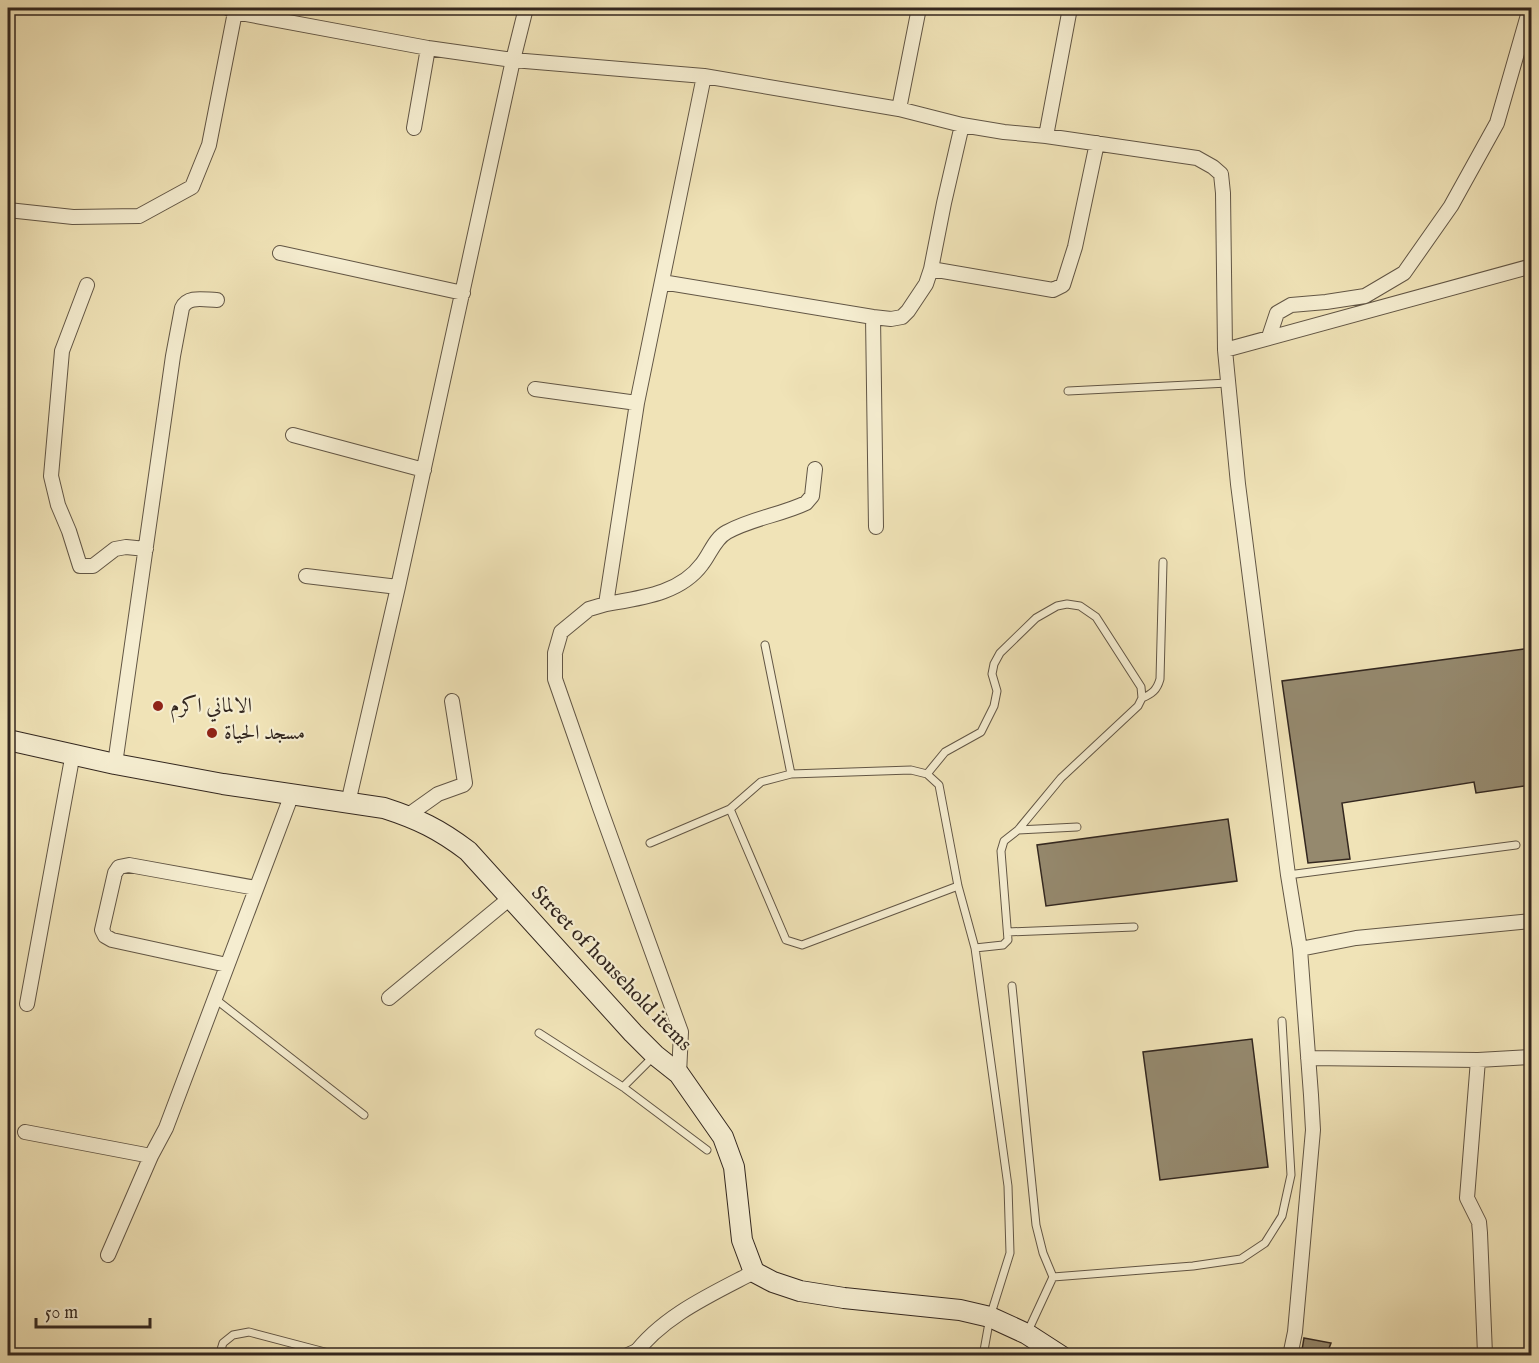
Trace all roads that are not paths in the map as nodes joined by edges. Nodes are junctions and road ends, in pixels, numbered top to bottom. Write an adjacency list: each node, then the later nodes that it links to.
1 (526, 8): 8 (street)
2 (919, 8): 10 (street)
3 (1070, 8): 13 (street)
4 (1530, 8): 6 (street)
5 (232, 10): 7 (street); 15 (street)
6 (1529, 22): 24 (street)
7 (428, 48): 8 (street); 12 (street)
8 (513, 60): 9 (street); 21 (street)
9 (704, 76): 10 (street); 19 (street)
10 (899, 109): 11 (street)
11 (962, 125): 13 (street); 18 (street)
12 (414, 128)
13 (1046, 136): 14 (street)
14 (1097, 143): 18 (street); 25 (street)
15 (8, 210)
16 (280, 253): 21 (street)
17 (1532, 266): 24 (street)
18 (932, 269): 23 (street)
19 (662, 282): 23 (street); 29 (street)
20 (87, 285): 34 (street)
21 (463, 293): 32 (street)
22 (217, 300): 34 (street)
23 (873, 317): 33 (street)
24 (1269, 337): 25 (street)
25 (1225, 350): 26 (street)
26 (1228, 383): 28 (lane); 55 (street)
27 (535, 388): 29 (street)
28 (1068, 391)
29 (637, 403): 38 (street)
30 (293, 435): 32 (street)
31 (814, 469): 38 (street)
32 (424, 470): 37 (street)
33 (876, 527)
34 (146, 549): 44 (street)
35 (1163, 562): 40 (lane)
36 (306, 576): 37 (street)
37 (398, 587): 48 (street)
38 (606, 604): 75 (street)
39 (765, 645): 45 (lane)
40 (1142, 698): 46 (lane); 52 (lane)
41 (452, 701): 50 (street)
42 (8, 740): 43 (street, Street of household items)
43 (73, 753): 44 (street, Street of household items); 68 (street)
44 (115, 764): 47 (street, Street of household items)
45 (790, 774): 46 (lane); 49 (lane)
46 (927, 774): 56 (lane)
47 (292, 794): 48 (street, Street of household items); 57 (street)
48 (348, 803): 50 (street, Street of household items)
49 (730, 809): 53 (lane); 56 (lane)
50 (407, 816): 58 (street, Street of household items)
51 (1077, 827): 52 (lane)
52 (1018, 830): 61 (lane)
53 (650, 843)
54 (1516, 845): 55 (lane)
55 (1288, 875): 63 (street)
56 (958, 886): 62 (lane)
57 (256, 888): 64 (street); 64 (street)
58 (509, 899): 67 (street); 71 (street, Street of household items)
59 (1532, 921): 63 (street)
60 (1134, 927): 61 (lane)
61 (1008, 932): 62 (lane)
62 (975, 948): 84 (lane)
63 (1300, 949): 73 (street)
64 (227, 965): 66 (street)
65 (1012, 986): 83 (lane)
66 (214, 998): 77 (lane); 80 (street)
67 (389, 998)
68 (27, 1004)
69 (1282, 1021): 83 (lane)
70 (539, 1033): 76 (lane)
71 (655, 1055): 75 (street, Street of household items); 76 (lane)
72 (1532, 1057): 74 (street)
73 (1308, 1058): 74 (street); 93 (street)
74 (1478, 1060): 87 (street)
75 (679, 1074): 82 (street, Street of household items)
76 (623, 1087): 79 (lane)
77 (364, 1115)
78 (25, 1132): 80 (street)
79 (707, 1150)
80 (151, 1156): 81 (street)
81 (108, 1255)
82 (754, 1272): 84 (street); 86 (street)
83 (1053, 1277): 85 (lane)
84 (990, 1317): 85 (street); 91 (lane)
85 (1027, 1334): 92 (street)
86 (637, 1350): 90 (lane)
87 (1485, 1354)
88 (219, 1356): 89 (lane)
89 (340, 1356)
90 (617, 1356)
91 (983, 1356)
92 (1061, 1356)
93 (1290, 1356)

